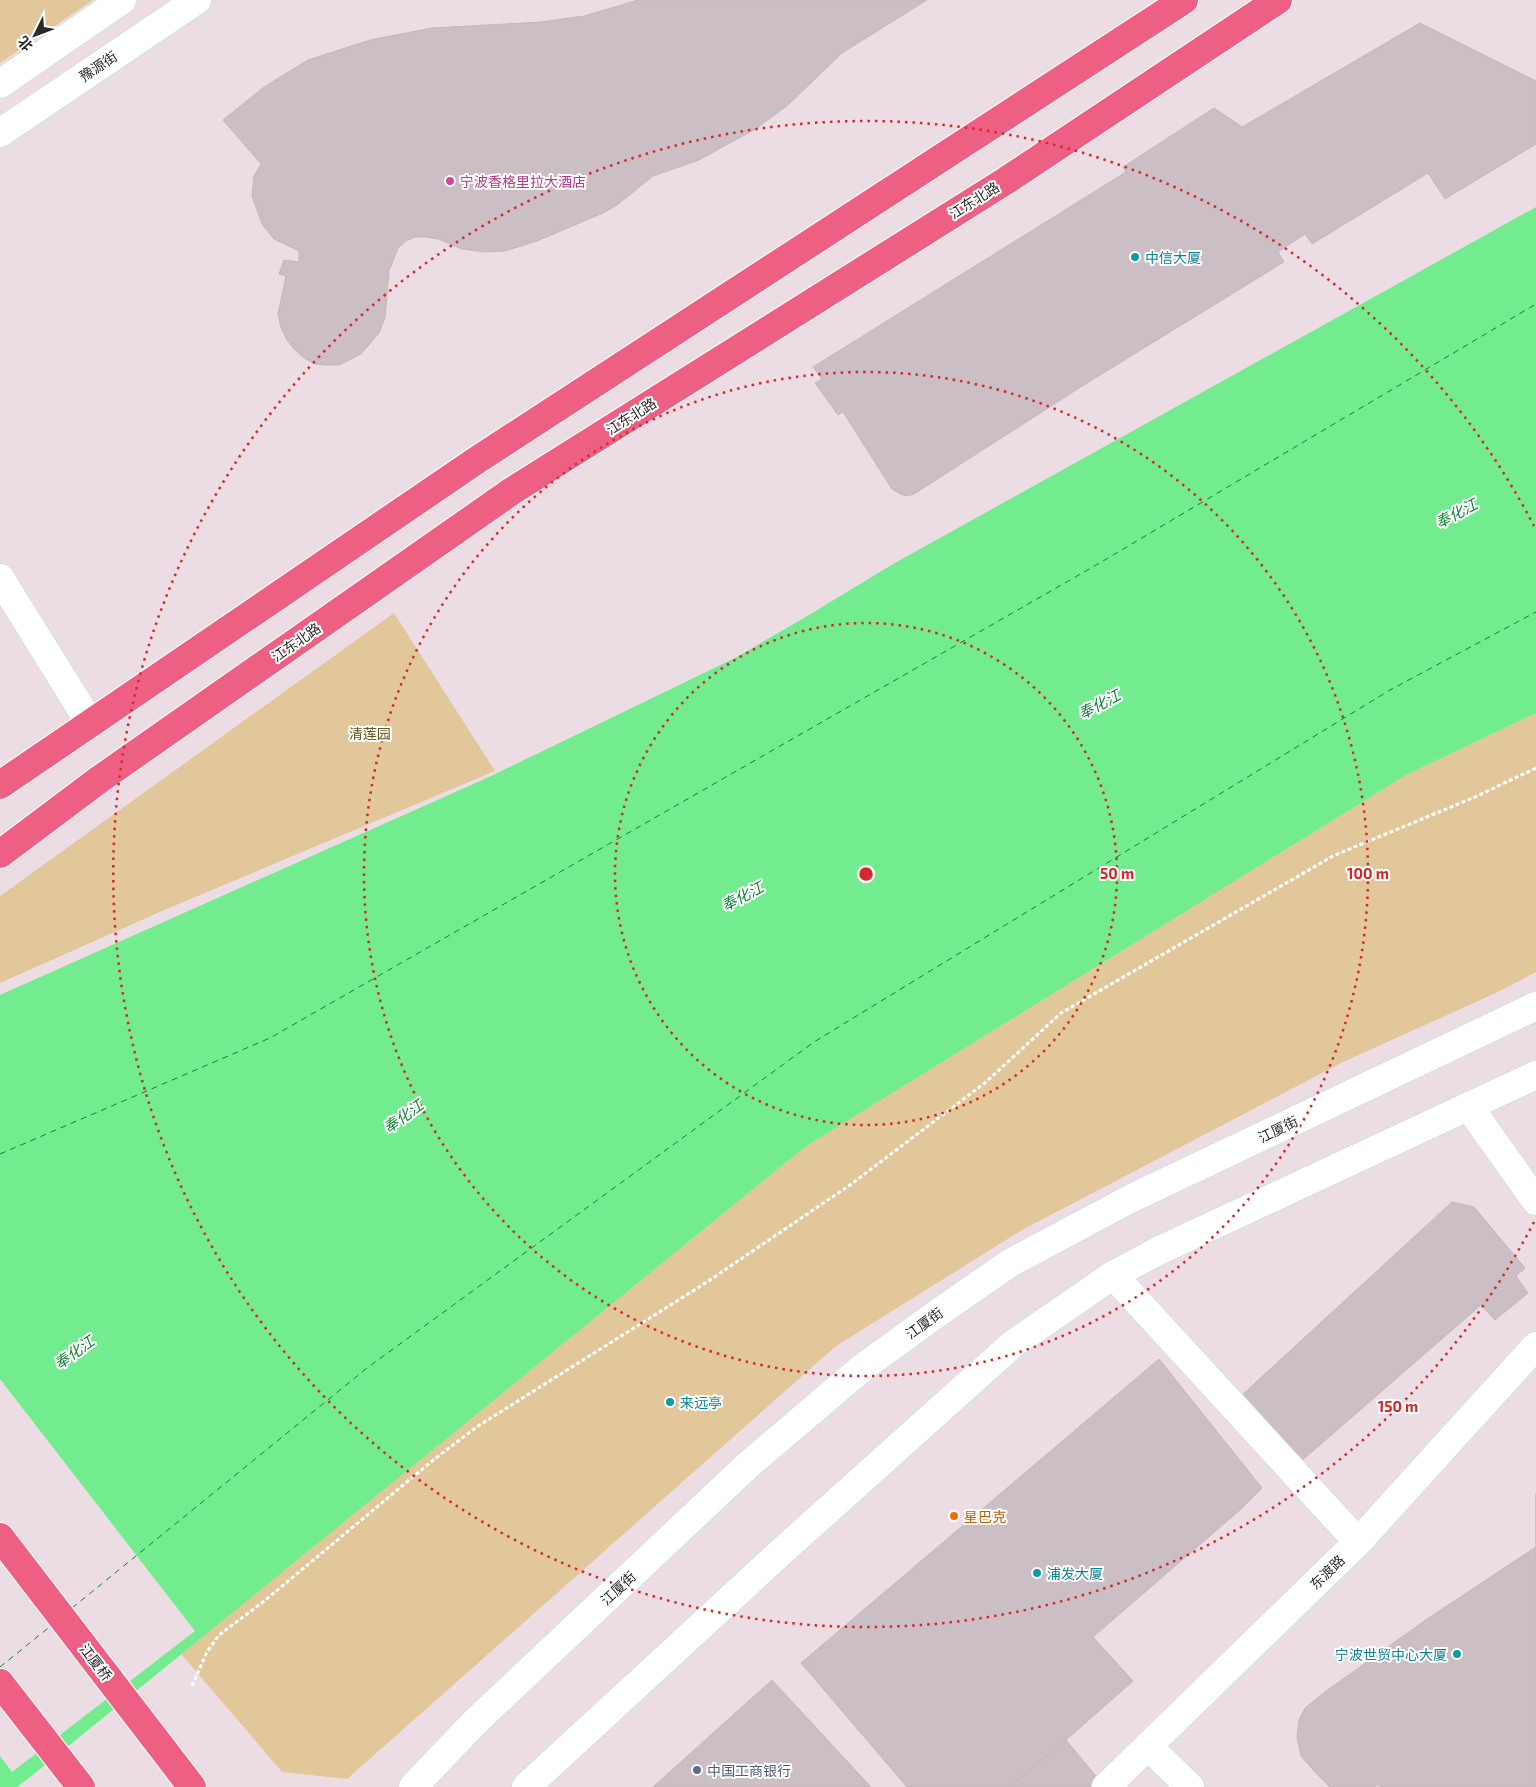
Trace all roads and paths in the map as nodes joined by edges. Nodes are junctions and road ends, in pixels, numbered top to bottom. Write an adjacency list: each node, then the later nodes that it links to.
1 (122, 0): 5 (main road)
2 (197, 0): 6 (main road, 豫源街)
3 (1184, 0): 8 (main road)
4 (1278, 0): 11 (main road, 江东北路)
5 (0, 84)
6 (0, 133)
7 (0, 578): 8 (main road)
8 (90, 724): 10 (main road)
9 (1536, 768): 21 (path)
10 (0, 785)
11 (0, 854)
12 (1536, 1006): 25 (main road, 江厦街)
13 (1536, 1075): 14 (main road)
14 (1469, 1107): 15 (main road); 16 (main road)
15 (1536, 1201)
16 (1113, 1275): 19 (main road); 26 (main road)
17 (1536, 1346): 19 (main road, 东渡路)
18 (0, 1538): 24 (main road, 江厦桥)
19 (1358, 1542): 22 (main road, 东渡路)
20 (0, 1683): 23 (main road)
21 (192, 1686)
22 (1148, 1746): 27 (main road, 东渡路); 28 (main road)
23 (81, 1787)
24 (192, 1787)
25 (413, 1787)
26 (526, 1787)
27 (1106, 1787)
28 (1190, 1787)

